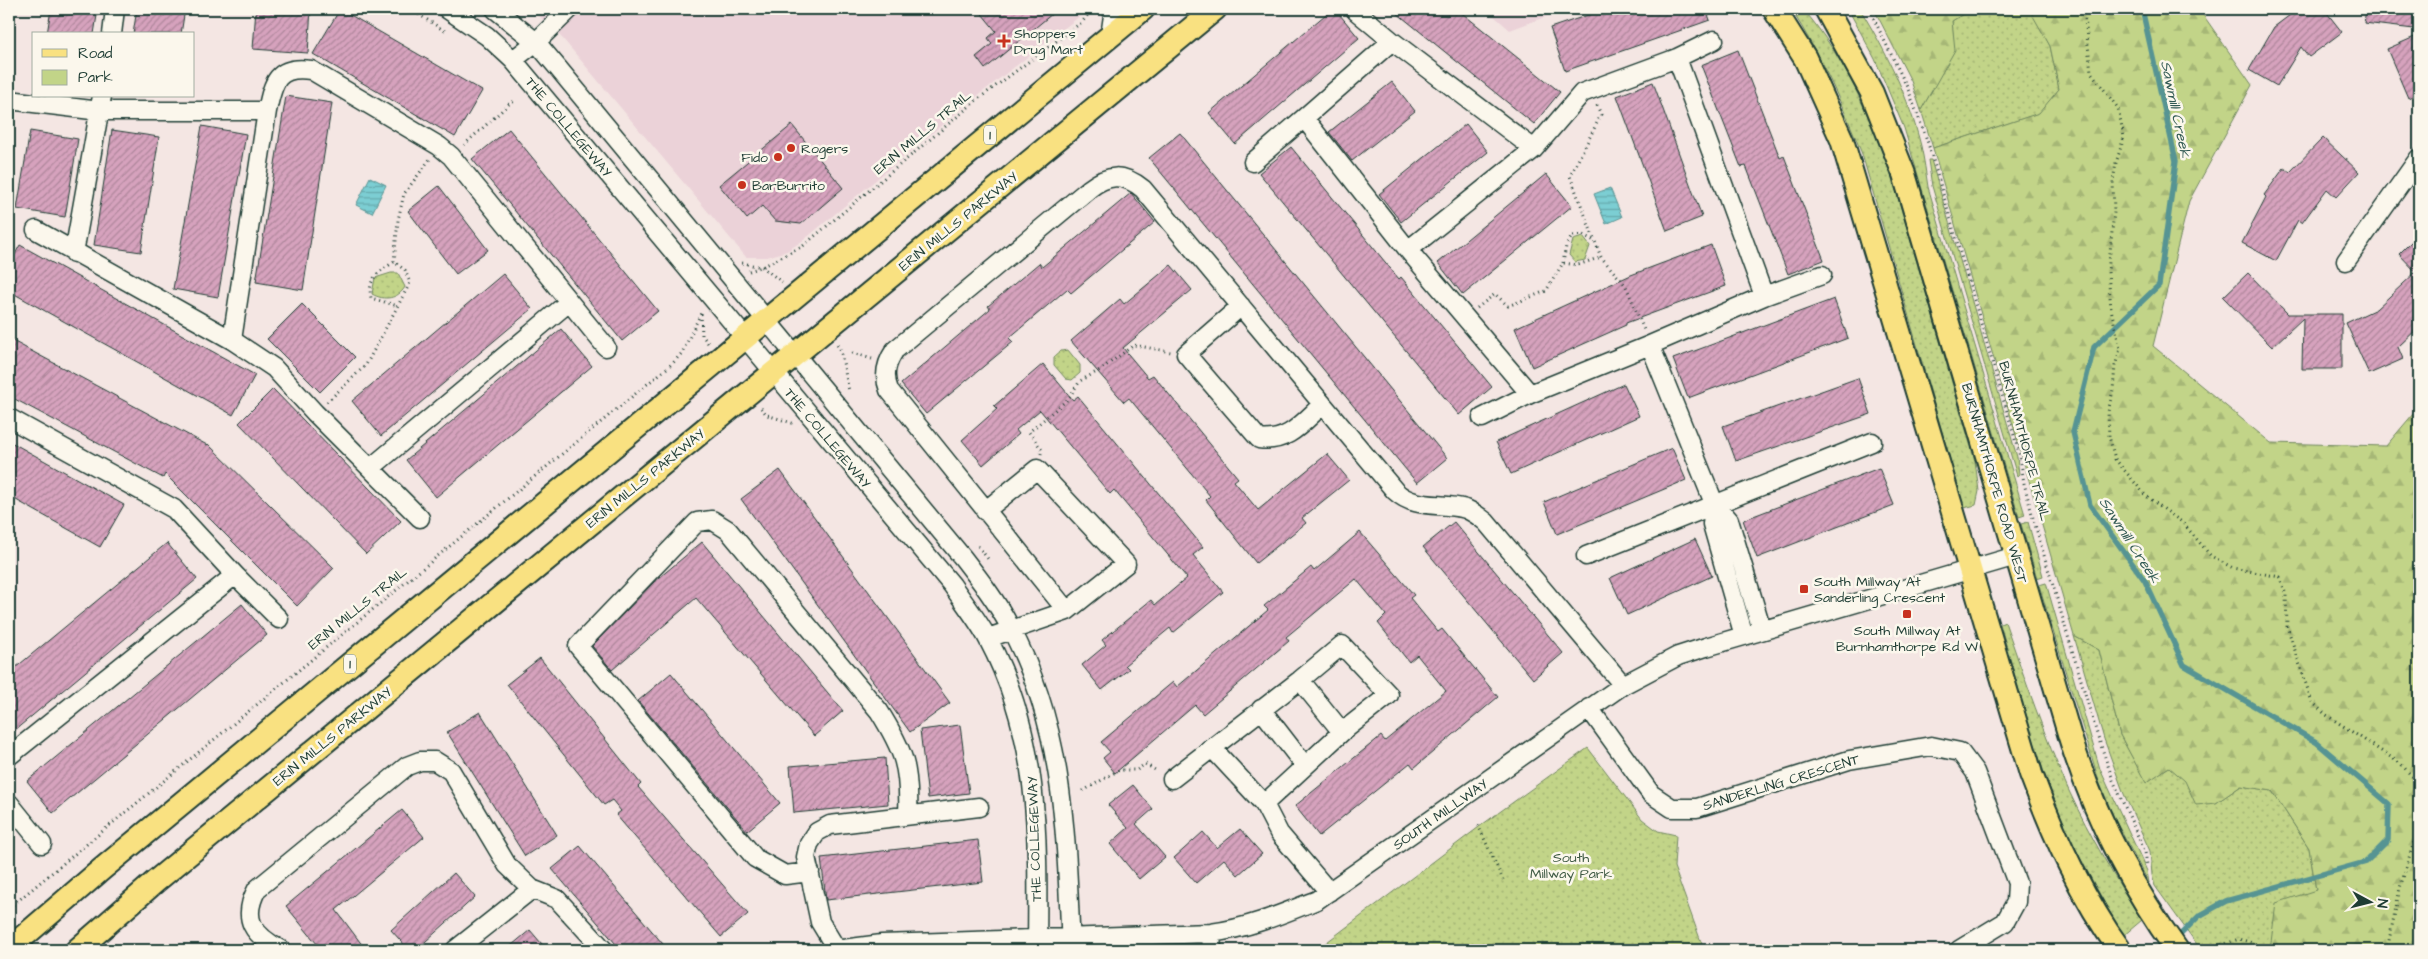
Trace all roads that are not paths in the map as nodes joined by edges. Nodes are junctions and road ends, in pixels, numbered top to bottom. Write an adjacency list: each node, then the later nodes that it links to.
1 (115, 9): 11 (street)
2 (446, 9): 17 (street, THE COLLEGEWAY)
3 (495, 9): 14 (street, THE COLLEGEWAY)
4 (570, 9): 14 (street)
5 (1114, 9): 12 (street)
6 (1143, 9): 12 (main road, 1)
7 (1215, 9): 38 (main road, ERIN MILLS PARKWAY)
8 (1774, 9): 51 (main road)
9 (1826, 9): 50 (main road, BURNHAMTHORPE ROAD WEST)
10 (1356, 11): 15 (street)
11 (112, 32)
12 (1110, 36): 33 (main road, 1)
13 (1714, 40): 16 (street)
14 (536, 42): 17 (street); 33 (street, THE COLLEGEWAY)
15 (1392, 42): 21 (street); 22 (street)
16 (1677, 58): 22 (street); 30 (street)
17 (513, 60): 34 (street, THE COLLEGEWAY)
18 (9, 100): 19 (street)
19 (101, 104): 20 (street); 27 (street)
20 (267, 111): 31 (street); 35 (street)
21 (1304, 118): 24 (street); 26 (street)
22 (1534, 149): 26 (street)
23 (2419, 158): 28 (street)
24 (1253, 162)
25 (36, 230): 27 (street)
26 (1408, 250): 40 (street)
27 (74, 253): 35 (street)
28 (2346, 262)
29 (1822, 275): 30 (street)
30 (1764, 296): 36 (street)
31 (569, 302): 37 (street); 45 (street)
32 (1241, 306): 41 (street); 41 (street); 47 (street)
33 (767, 319): 34 (main road, 1); 38 (street, THE COLLEGEWAY)
34 (744, 338): 39 (street, THE COLLEGEWAY); 79 (main road, 1)
35 (232, 340): 45 (street)
36 (1650, 344): 40 (street); 46 (street)
37 (606, 347)
38 (796, 354): 39 (main road, ERIN MILLS PARKWAY); 55 (street, THE COLLEGEWAY)
39 (774, 372): 58 (street, THE COLLEGEWAY); 80 (main road, ERIN MILLS PARKWAY)
40 (1530, 394): 43 (street)
41 (1322, 405): 60 (street)
42 (9, 418): 52 (street)
43 (1482, 418)
44 (1872, 442): 46 (street)
45 (372, 468): 48 (street)
46 (1714, 502): 49 (street); 56 (street); 57 (street)
47 (985, 511): 53 (street); 53 (street)
48 (420, 518)
49 (1586, 556)
50 (2016, 556): 51 (street, SOUTH MILLWAY); 87 (main road, BURNHAMTHORPE ROAD WEST)
51 (1970, 570): 56 (street, SOUTH MILLWAY); 86 (main road)
52 (235, 575): 54 (street); 65 (street)
53 (1067, 611): 55 (street)
54 (279, 619)
55 (1011, 629): 58 (street); 77 (street, THE COLLEGEWAY)
56 (1762, 630): 57 (street, SOUTH MILLWAY)
57 (1744, 636): 60 (street, SOUTH MILLWAY)
58 (988, 638): 78 (street, THE COLLEGEWAY)
59 (1300, 680): 62 (street); 63 (street); 63 (street)
60 (1623, 685): 61 (street, SOUTH MILLWAY)
61 (1589, 708): 75 (street, SOUTH MILLWAY); 85 (street, SANDERLING CRESCENT)
62 (1261, 709): 64 (street); 66 (street)
63 (1342, 732): 66 (street)
64 (1212, 748): 67 (street); 69 (street)
65 (9, 756)
66 (1305, 766): 69 (street)
67 (1172, 779)
68 (9, 803): 72 (street)
69 (1264, 804): 75 (street)
70 (980, 806): 71 (street)
71 (908, 815): 73 (street); 73 (street)
72 (42, 844)
73 (810, 872): 84 (street)
74 (532, 888): 81 (street); 82 (street); 83 (street)
75 (1329, 892): 76 (street, SOUTH MILLWAY)
76 (1211, 942): 77 (street, SOUTH MILLWAY)
77 (1071, 944): 78 (street, SOUTH MILLWAY)
78 (1037, 945): 84 (street, SOUTH MILLWAY)
79 (9, 949)
80 (77, 950)
81 (281, 950)
82 (454, 950)
83 (604, 950)
84 (836, 950)
85 (1959, 950)
86 (2120, 950)
87 (2177, 950)

